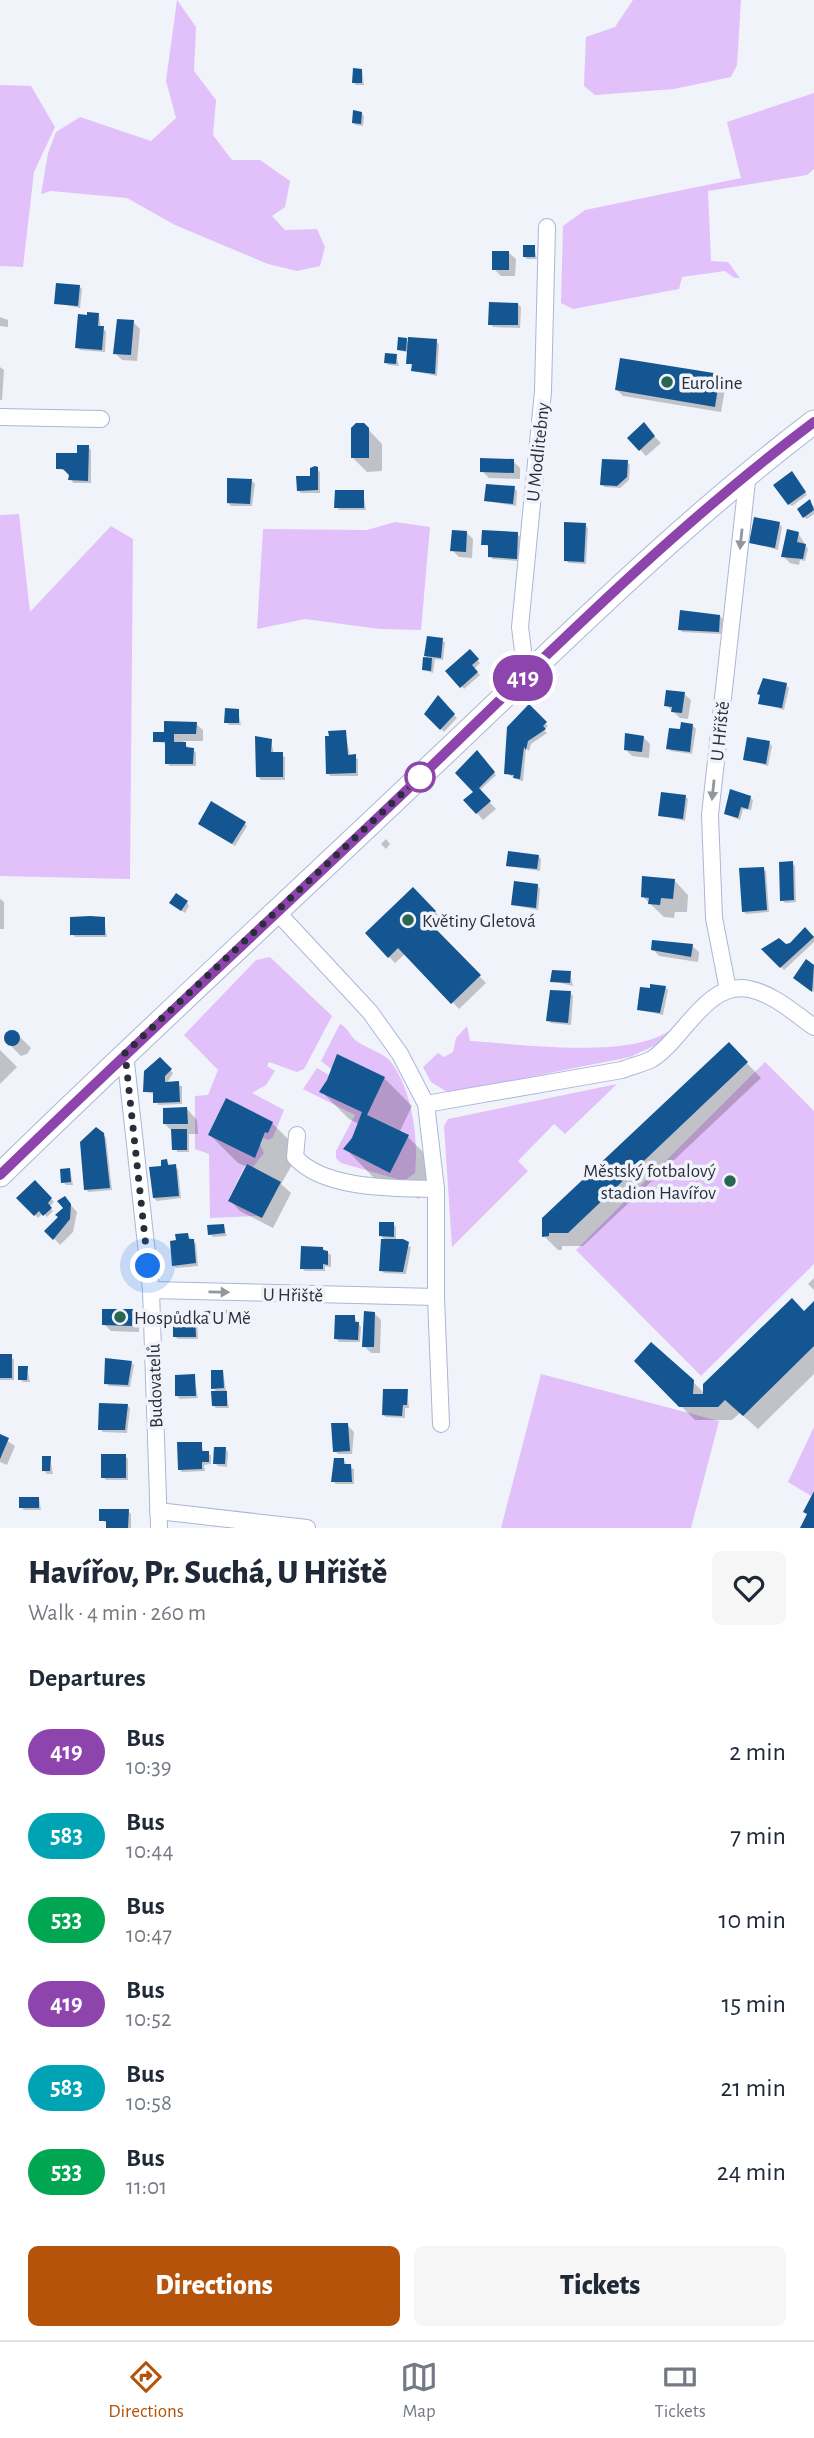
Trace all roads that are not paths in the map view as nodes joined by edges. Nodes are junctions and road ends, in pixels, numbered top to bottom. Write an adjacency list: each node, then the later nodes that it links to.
1 (547, 227): 6 (street, U Modlitebny)
2 (0, 418): 3 (street)
3 (101, 419)
4 (814, 422): 5 (street)
5 (748, 471): 6 (street); 8 (street, U Hřiště, one-way to 8)
6 (526, 675): 7 (street)
7 (277, 912): 10 (street); 11 (street)
8 (728, 990): 9 (street); 11 (street)
9 (814, 1027)
10 (125, 1053): 13 (street); 15 (street, Budovatelů)
11 (426, 1104): 14 (street)
12 (298, 1135): 14 (street)
13 (0, 1175)
14 (436, 1189): 16 (street)
15 (151, 1290): 16 (street, U Hřiště, one-way to 16); 18 (street, Budovatelů)
16 (436, 1297): 17 (street)
17 (441, 1424)
18 (158, 1511): 19 (street, Budovatelů); 20 (street)
19 (159, 1528)
20 (307, 1528)

